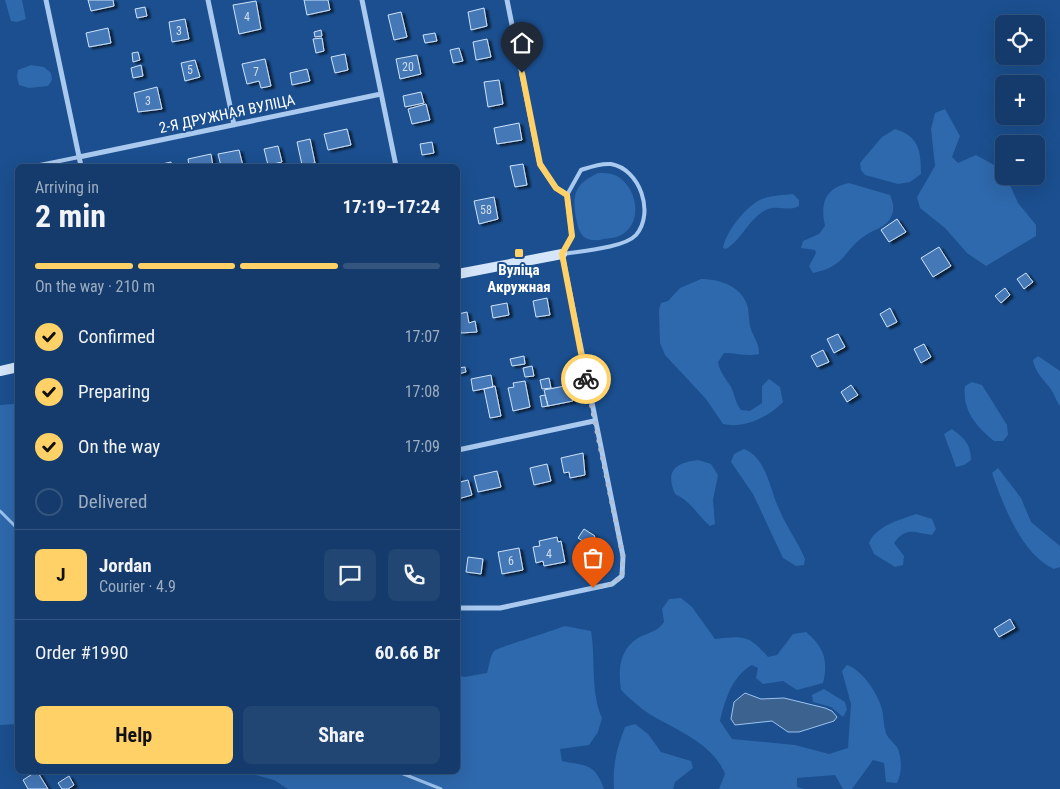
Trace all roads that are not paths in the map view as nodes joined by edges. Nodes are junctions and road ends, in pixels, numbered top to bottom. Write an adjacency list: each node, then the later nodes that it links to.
1 (46, 0): 7 (street)
2 (208, 0): 6 (street)
3 (362, 0): 5 (street)
4 (507, 0): 11 (street)
5 (381, 94): 6 (street, 2-Я ДРУЖНАЯ ВУЛІЦА); 10 (street)
6 (234, 125): 7 (street, 2-Я ДРУЖНАЯ ВУЛІЦА)
7 (79, 157): 8 (lane); 9 (street)
8 (45, 164)
9 (80, 164)
10 (396, 164)
11 (567, 195): 12 (street); 12 (lane)
12 (562, 254): 13 (street); 16 (street)
13 (460, 274)
14 (15, 368): 15 (street)
15 (0, 371)
16 (594, 421): 17 (street); 18 (street)
17 (460, 450)
18 (460, 608)

